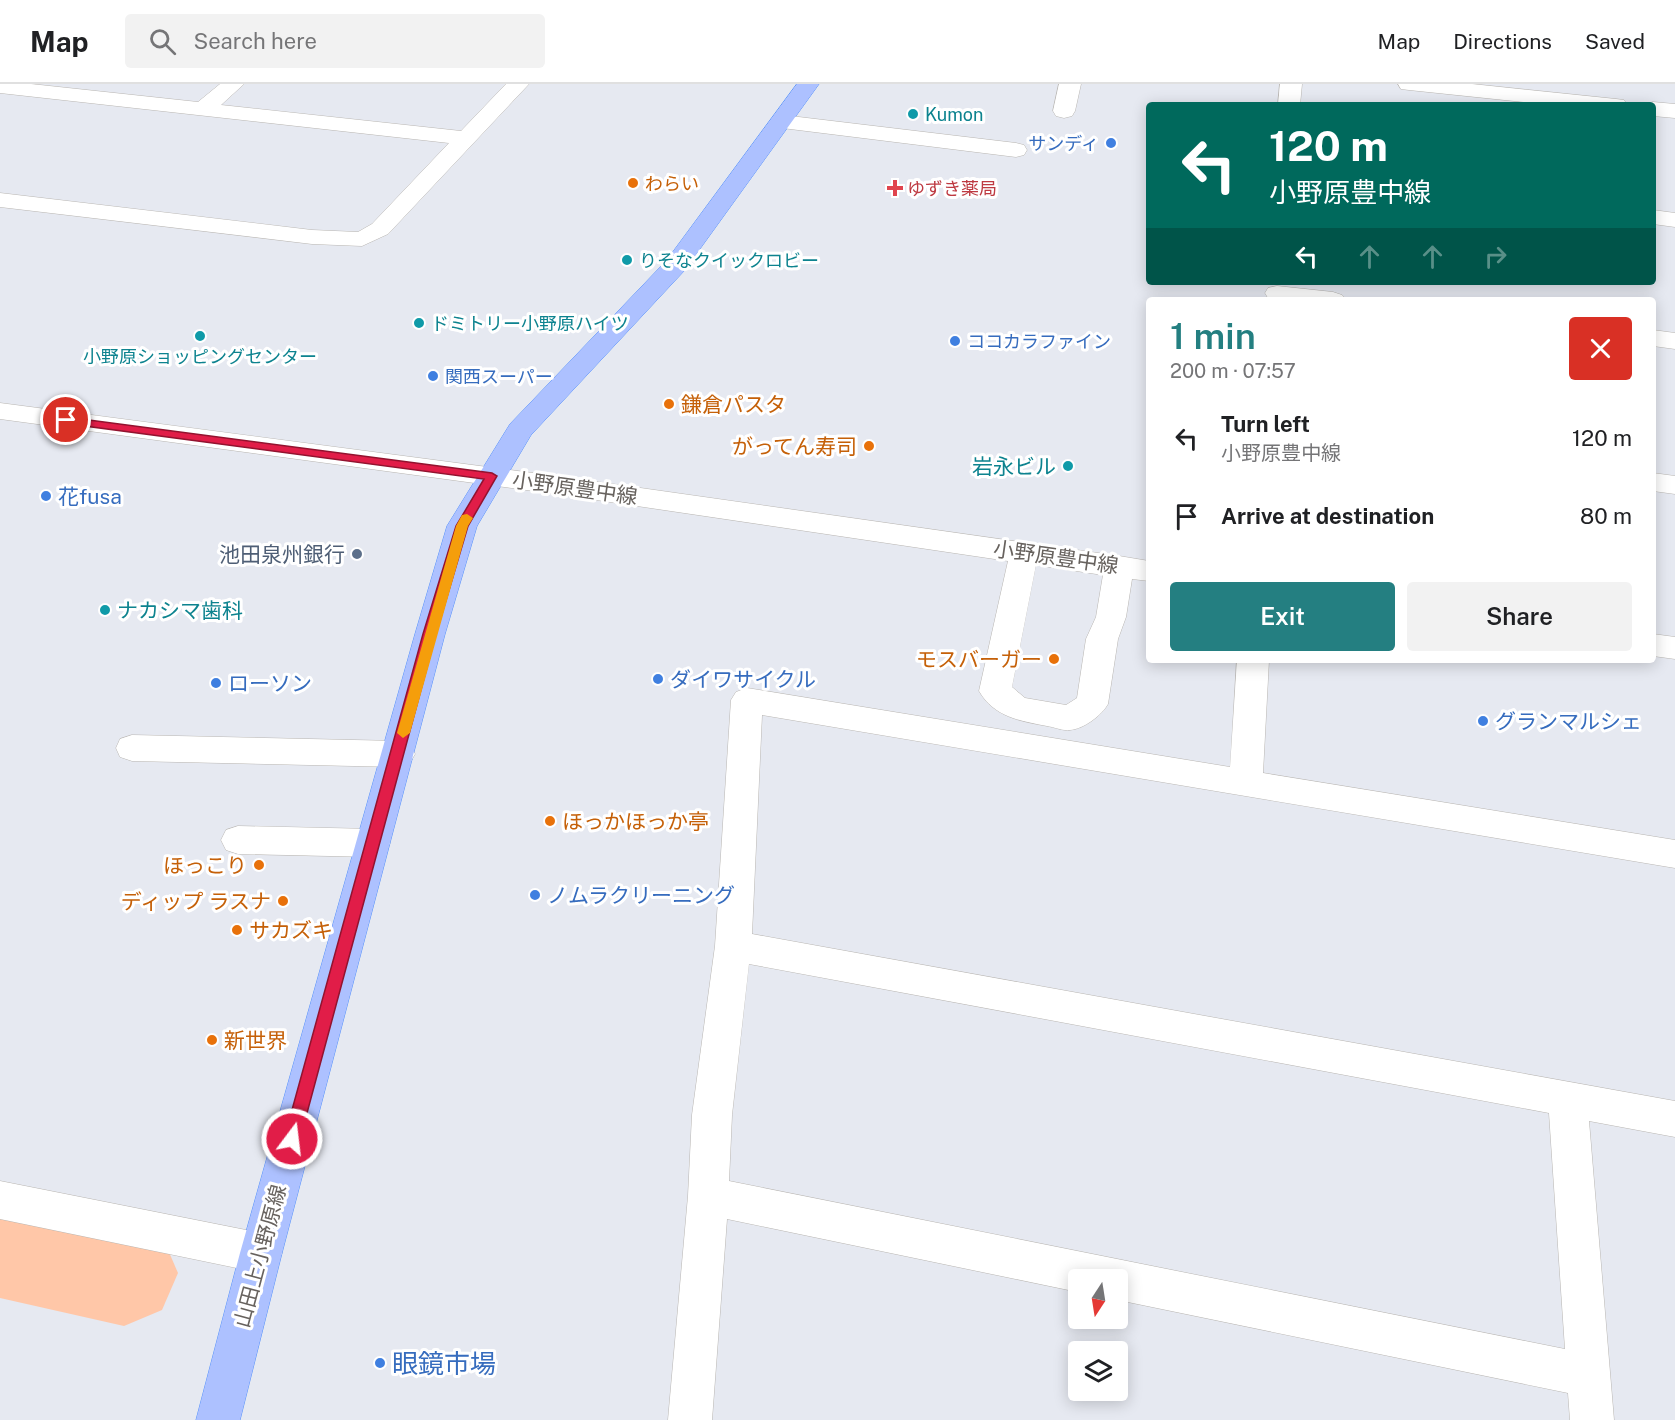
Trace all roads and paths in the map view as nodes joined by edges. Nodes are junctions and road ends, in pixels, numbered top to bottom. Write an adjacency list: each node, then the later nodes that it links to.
1 (233, 84): 10 (street)
2 (518, 84): 15 (street)
3 (808, 84): 14 (main road, 山田上小野原線)
4 (1070, 84): 12 (street)
5 (1291, 84): 8 (street)
6 (1408, 84): 9 (street)
7 (0, 87): 10 (street)
8 (1289, 102)
9 (1586, 102)
10 (203, 109): 15 (street)
11 (1656, 109): 13 (street)
12 (1064, 111)
13 (1675, 111)
14 (782, 122): 16 (street); 25 (main road, 山田上小野原線)
15 (465, 138): 17 (street)
16 (1016, 150)
17 (0, 200)
18 (1656, 217): 19 (street)
19 (1675, 220)
20 (1277, 292): 21 (street)
21 (1312, 297)
22 (1656, 338): 23 (street)
23 (1675, 341)
24 (0, 411): 25 (street, 小野原豊中線)
25 (492, 476): 28 (street, 小野原豊中線); 35 (main road, 山田上小野原線)
26 (1656, 482): 27 (street)
27 (1675, 485)
28 (1024, 553): 29 (street, 小野原豊中線); 29 (street)
29 (1119, 566): 30 (street, 小野原豊中線)
30 (1146, 570)
31 (1656, 645): 32 (street)
32 (1675, 648)
33 (1254, 663): 36 (street)
34 (132, 748): 35 (street)
35 (398, 754): 38 (main road, 山田上小野原線)
36 (1246, 782): 39 (street); 40 (street)
37 (238, 840): 38 (street)
38 (373, 843): 45 (main road, 山田上小野原線)
39 (1675, 854)
40 (733, 946): 41 (street); 43 (street)
41 (1567, 1098): 42 (street); 46 (street)
42 (1675, 1119)
43 (708, 1196): 46 (street); 48 (street)
44 (0, 1200): 45 (street)
45 (261, 1253): 47 (main road, 山田上小野原線)
46 (1587, 1375): 49 (street)
47 (218, 1420)
48 (690, 1420)
49 (1592, 1420)

